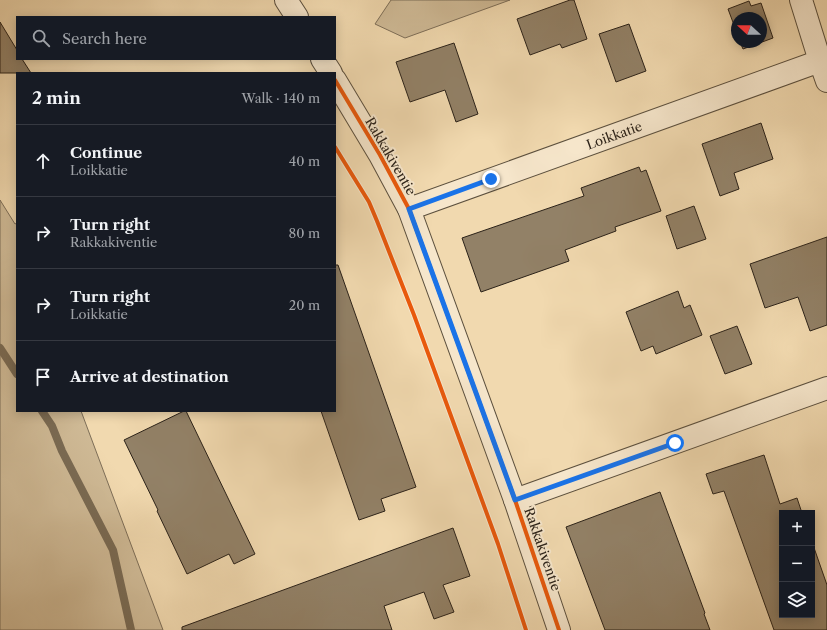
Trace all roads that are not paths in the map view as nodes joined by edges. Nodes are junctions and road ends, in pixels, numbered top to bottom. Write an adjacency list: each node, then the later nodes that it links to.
1 (286, 0): 3 (street)
2 (801, 0): 5 (street)
3 (295, 16)
4 (323, 60): 6 (street)
5 (820, 61): 7 (street); 9 (street, Loikkatie)
6 (330, 72)
7 (827, 81)
8 (336, 82): 9 (street, Rakkakiventie)
9 (409, 209): 11 (street, Rakkakiventie)
10 (827, 388): 11 (street)
11 (515, 500): 12 (street, Rakkakiventie)
12 (560, 630)

